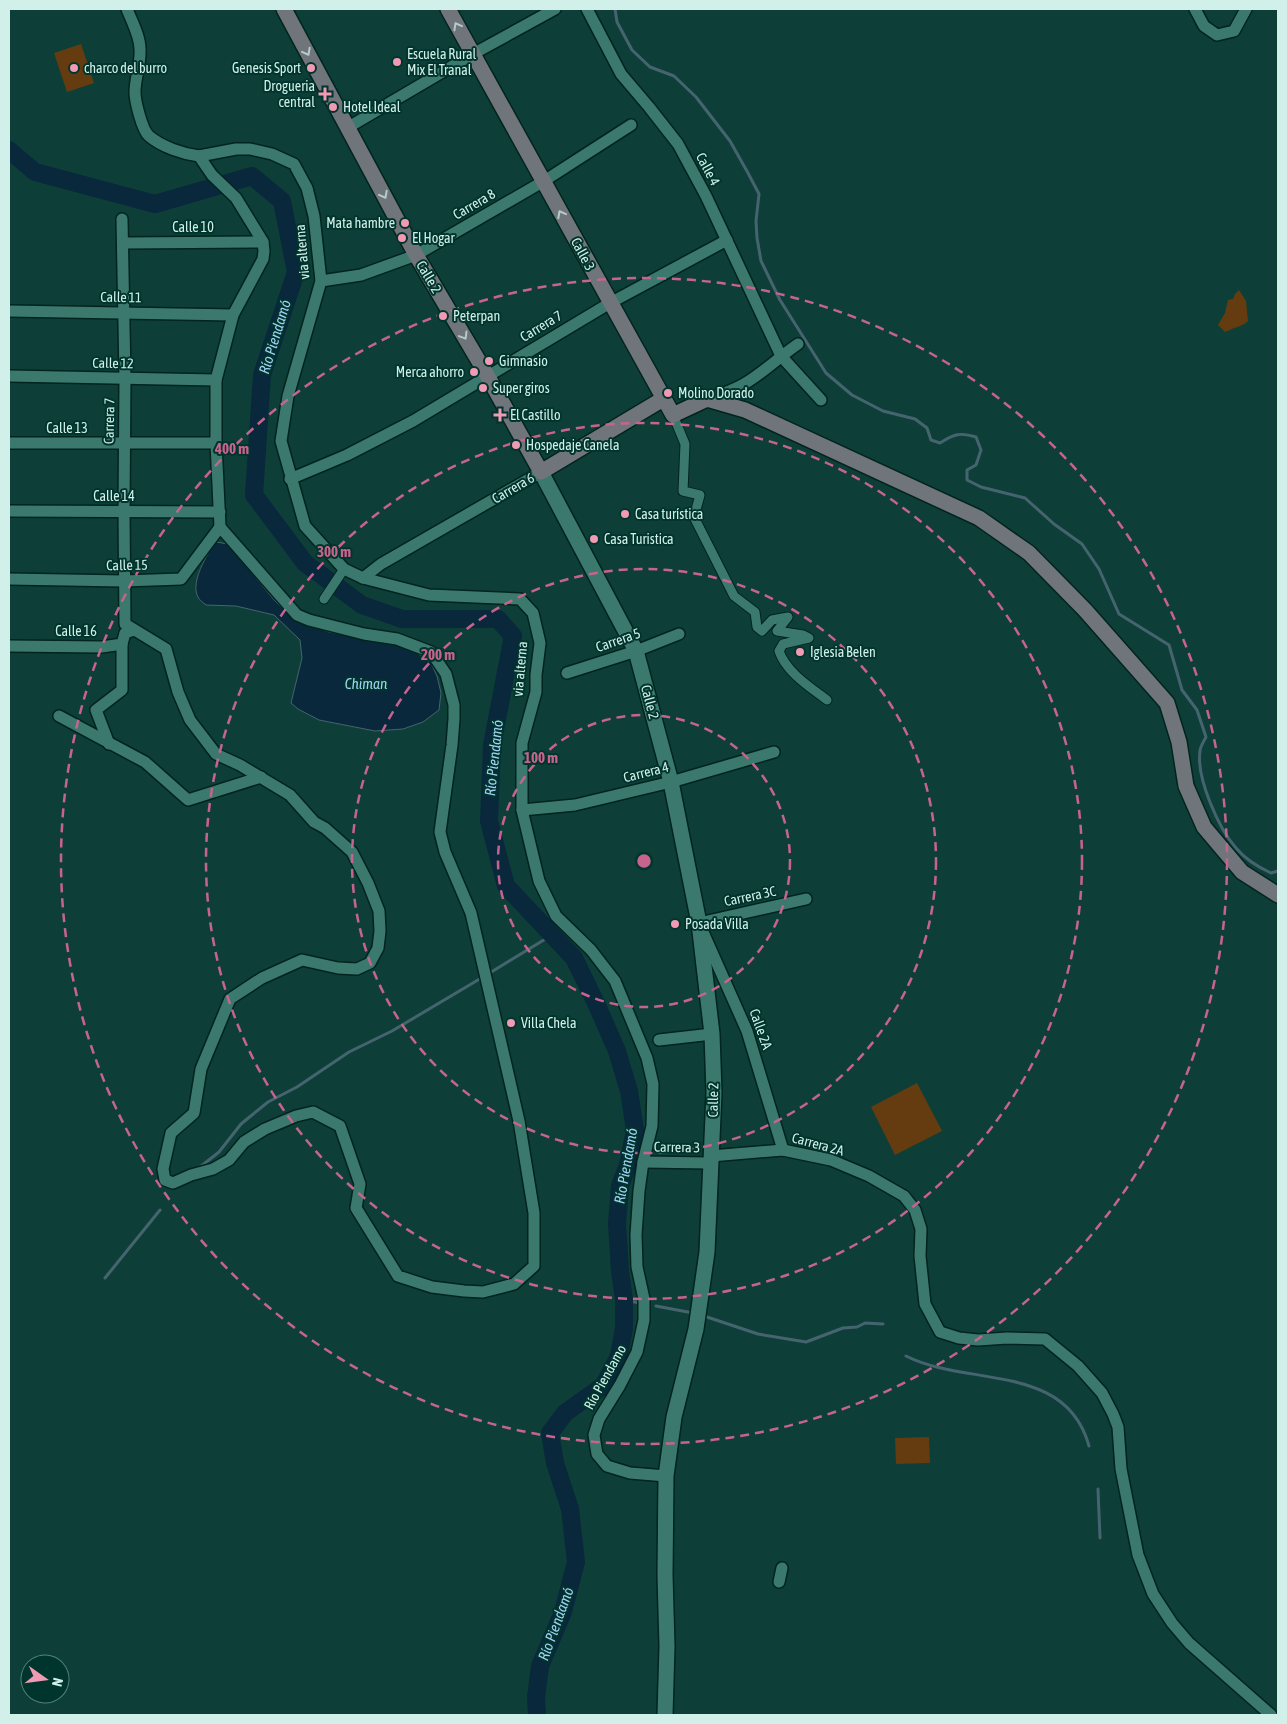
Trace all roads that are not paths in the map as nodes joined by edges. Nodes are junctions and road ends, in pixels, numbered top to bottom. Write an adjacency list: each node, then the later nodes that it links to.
1 (127, 9): 11 (street)
2 (284, 9): 10 (main road, Calle 2, one-way to 10)
3 (448, 9): 8 (main road, Calle 3, one-way to 3)
4 (555, 9): 8 (street)
5 (588, 9): 14 (street, Calle 4)
6 (1195, 9): 7 (street)
7 (1246, 9)
8 (473, 54): 10 (street); 12 (main road, Calle 3)
9 (631, 125): 12 (street, Carrera 8)
10 (347, 128): 17 (main road, Calle 2, one-way to 17)
11 (199, 156): 15 (street); 18 (street, via alterna)
12 (544, 181): 17 (street, Carrera 8); 19 (main road, Calle 3, one-way to 12)
13 (122, 219): 16 (street, Carrera 7)
14 (727, 240): 19 (street, Carrera 7); 24 (street, Calle 4)
15 (263, 242): 16 (street, Calle 10); 22 (street)
16 (124, 243): 21 (street, Carrera 7)
17 (416, 255): 18 (street, Carrera 8); 25 (main road, Calle 2, one-way to 25)
18 (321, 281): 39 (street, via alterna)
19 (610, 303): 25 (street, Carrera 7); 30 (main road, Calle 3)
20 (9, 311): 21 (street, Calle 11)
21 (124, 312): 22 (street, Calle 11); 27 (street, Carrera 7)
22 (233, 315): 28 (street)
23 (798, 344): 24 (street)
24 (781, 356): 29 (street); 32 (street, Calle 4)
25 (487, 375): 38 (main road, Calle 2); 39 (street, Carrera 7)
26 (9, 376): 27 (street, Calle 12)
27 (125, 378): 28 (street, Calle 12); 36 (street, Carrera 7)
28 (216, 380): 37 (street)
29 (743, 385): 31 (street); 33 (street)
30 (664, 399): 34 (main road, Calle 3); 38 (main road, Carrera 6)
31 (707, 399): 33 (main road); 34 (main road)
32 (821, 400)
33 (745, 410): 62 (main road)
34 (673, 415): 55 (street, Calle 3)
35 (9, 443): 36 (street, Calle 13)
36 (124, 443): 37 (street, Calle 13); 41 (street, Carrera 7)
37 (216, 443): 42 (street)
38 (541, 472): 45 (street, Carrera 6); 53 (street, Calle 2)
39 (290, 480): 44 (street, via alterna)
40 (9, 511): 41 (street, Calle 14)
41 (124, 512): 42 (street, Calle 14); 47 (street, Carrera 7)
42 (220, 512): 43 (street)
43 (220, 527): 47 (street, Calle 15); 59 (street)
44 (344, 569): 45 (street, via alterna); 48 (street)
45 (363, 578): 61 (street, via alterna)
46 (9, 579): 47 (street, Calle 15)
47 (124, 581): 49 (street, Carrera 7)
48 (324, 599)
49 (129, 627): 51 (street); 59 (street)
50 (678, 634): 53 (street, Carrera 5)
51 (122, 644): 52 (street, Calle 16); 57 (street)
52 (9, 646)
53 (636, 651): 54 (street, Carrera 5); 60 (street, Calle 2)
54 (567, 673)
55 (827, 700)
56 (59, 716): 57 (street)
57 (109, 744): 59 (street)
58 (774, 752): 60 (street, Carrera 4)
59 (261, 778)
60 (672, 782): 61 (street, Carrera 4); 64 (street, Calle 2)
61 (522, 810): 69 (street, via alterna)
62 (1278, 895)
63 (806, 899): 64 (street, Carrera 3C)
64 (699, 923): 65 (street, Calle 2); 67 (street, Calle 2A)
65 (712, 1034): 66 (street); 68 (street, Calle 2)
66 (659, 1040)
67 (782, 1150): 68 (street, Carrera 2A); 75 (street, Carrera 2A)
68 (711, 1160): 69 (street, Carrera 3); 71 (street, Calle 2)
69 (643, 1162): 70 (street, via alterna)
70 (644, 1299): 71 (street, Río Piendamo)
71 (666, 1476): 74 (street, Calle 2)
72 (782, 1568): 73 (street)
73 (779, 1582)
74 (665, 1715)
75 (1271, 1715)

